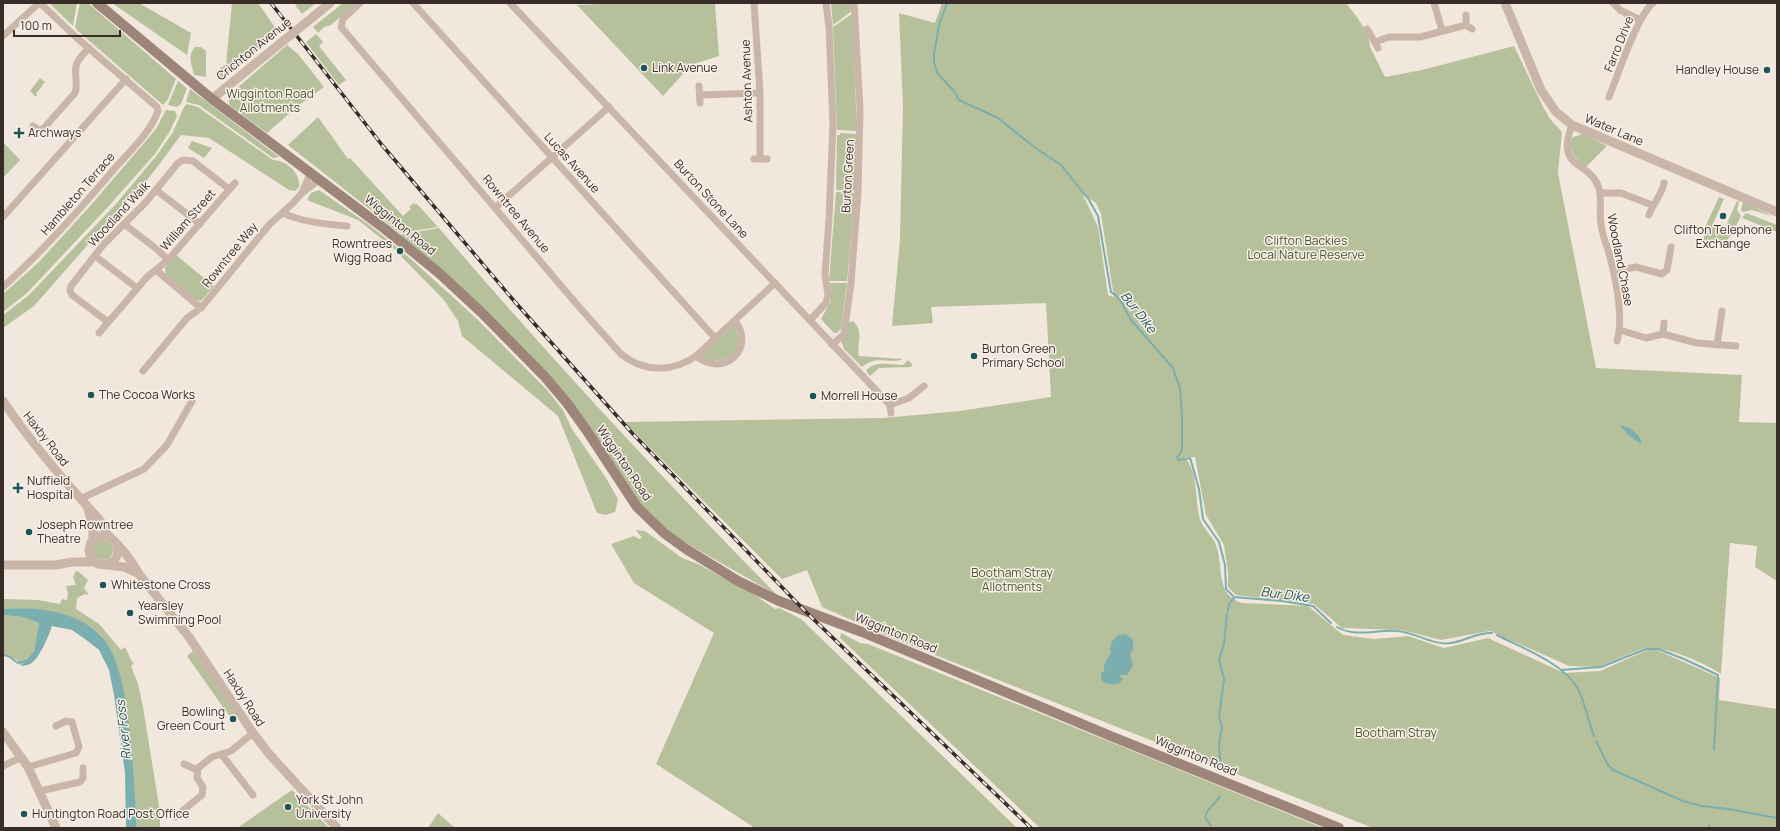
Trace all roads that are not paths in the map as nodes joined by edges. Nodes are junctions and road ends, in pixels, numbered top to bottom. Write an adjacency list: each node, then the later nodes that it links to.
1 (40, 3): 18 (street); 19 (street)
2 (98, 3): 25 (main road, Wigginton Road)
3 (330, 3): 25 (street, Crichton Avenue, bridge)
4 (360, 3): 41 (street, Rowntree Avenue)
5 (413, 3): 30 (street, Lucas Avenue)
6 (510, 3): 27 (street, Burton Stone Lane)
7 (754, 3): 22 (street, Ashton Avenue)
8 (826, 3): 59 (street, Burton Green)
9 (854, 3): 68 (street, Burton Green)
10 (1434, 3): 17 (street)
11 (1505, 3): 28 (street, Water Lane)
12 (1613, 3): 15 (street)
13 (1652, 3): 15 (street, Farro Drive)
14 (1466, 15): 17 (street)
15 (1640, 20): 24 (street, Farro Drive)
16 (1367, 30): 17 (street)
17 (1442, 30)
18 (3, 36)
19 (89, 48): 20 (street); 29 (street)
20 (126, 79): 45 (street); 55 (street, Hambleton Terrace)
21 (699, 86): 23 (street)
22 (760, 93): 23 (street); 31 (street, Ashton Avenue)
23 (700, 95): 26 (street)
24 (1610, 97)
25 (212, 100): 32 (main road, Wigginton Road)
26 (700, 103)
27 (610, 107): 30 (street); 54 (street, Burton Stone Lane)
28 (1572, 125): 39 (street, Woodland Chase); 42 (street, Water Lane)
29 (32, 126)
30 (553, 158): 41 (street); 66 (street, Lucas Avenue)
31 (760, 159)
32 (311, 172): 33 (main road, Wigginton Road); 38 (street, Rowntree Way)
33 (320, 179): 38 (street, Rowntree Way); 104 (main road, Wigginton Road)
34 (235, 183): 36 (street, William Street)
35 (1664, 183): 40 (street)
36 (229, 189): 37 (street, Woodland Walk); 47 (street, William Street)
37 (156, 190): 46 (street, Woodland Walk); 47 (street)
38 (302, 193): 43 (street, Rowntree Way)
39 (1600, 193): 40 (street); 53 (street, Woodland Chase)
40 (1652, 205): 44 (street)
41 (496, 208): 71 (street, Rowntree Avenue)
42 (1777, 212)
43 (283, 213): 48 (street); 57 (street, Rowntree Way)
44 (1649, 215)
45 (3, 217)
46 (124, 224): 50 (street, Woodland Walk); 51 (street)
47 (200, 224): 51 (street, William Street)
48 (347, 226)
49 (1671, 247): 53 (street)
50 (95, 256): 56 (street); 61 (street, Woodland Walk)
51 (168, 260): 52 (street, William Street)
52 (156, 270): 56 (street, William Street); 57 (street)
53 (1614, 271): 63 (street, Woodland Chase)
54 (775, 283): 59 (street, Burton Stone Lane); 60 (street, Rowntree Avenue)
55 (3, 287)
56 (138, 288): 61 (street, William Street)
57 (201, 308): 72 (street, Rowntree Way)
58 (1722, 311): 69 (street)
59 (810, 320): 68 (street, Burton Stone Lane)
60 (734, 321): 66 (street, Rowntree Avenue); 71 (street)
61 (108, 322): 64 (street, William Street)
62 (1664, 322): 65 (street)
63 (1620, 330): 65 (street); 67 (street, Woodland Chase)
64 (99, 333)
65 (1663, 334): 69 (street)
66 (715, 338): 71 (street, Rowntree Avenue)
67 (1617, 340)
68 (832, 344): 76 (street, Burton Stone Lane)
69 (1717, 345): 70 (street)
70 (1736, 346)
71 (696, 356)
72 (143, 371)
73 (924, 386): 76 (street)
74 (3, 401): 78 (street, Haxby Road)
75 (192, 401): 78 (street)
76 (890, 405): 77 (street, Burton Stone Lane)
77 (892, 413)
78 (80, 499): 79 (street, Haxby Road)
79 (88, 508): 80 (street, Haxby Road); 81 (street, Haxby Road)
80 (108, 536): 81 (street); 82 (street, Haxby Road)
81 (94, 539): 83 (street)
82 (116, 543): 86 (street); 88 (street, Haxby Road)
83 (89, 550): 84 (street); 85 (street)
84 (72, 562): 85 (street); 87 (street)
85 (94, 562): 86 (street)
86 (107, 564): 88 (street, Haxby Road)
87 (3, 565)
88 (139, 574): 91 (street, Haxby Road)
89 (56, 726): 96 (street)
90 (3, 732): 93 (street)
91 (253, 733): 92 (street); 103 (street, Haxby Road)
92 (222, 755): 98 (street); 100 (street)
93 (22, 757): 95 (street); 96 (street)
94 (184, 764): 98 (street)
95 (3, 766)
96 (28, 767): 99 (street)
97 (83, 768): 99 (street)
98 (197, 770): 101 (street)
99 (40, 791): 102 (street)
100 (253, 795)
101 (175, 817)
102 (56, 828)
103 (337, 828)
104 (1339, 828)

